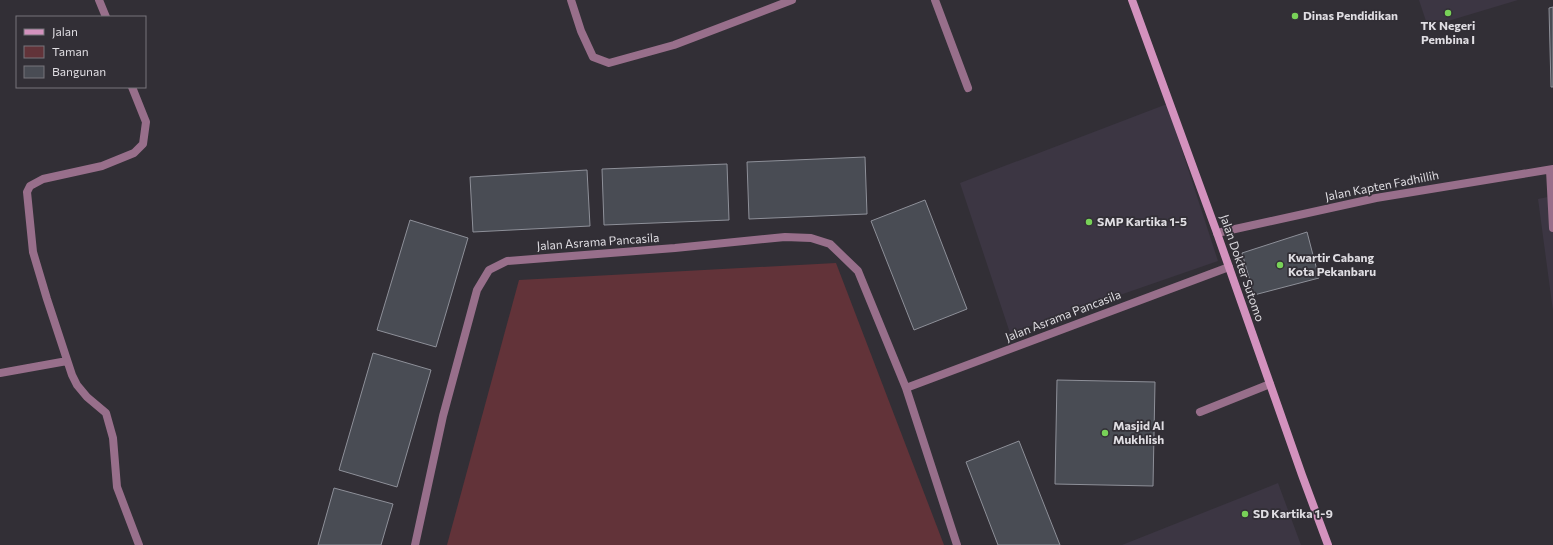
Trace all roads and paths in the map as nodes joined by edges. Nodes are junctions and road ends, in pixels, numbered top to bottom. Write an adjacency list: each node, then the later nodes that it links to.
1 (99, 0): 6 (street)
2 (571, 0): 3 (street)
3 (792, 0)
4 (935, 0): 8 (street)
5 (1132, 0): 11 (main road, Jalan Dokter Sutomo)
6 (106, 16)
7 (132, 88): 13 (street)
8 (968, 88)
9 (1552, 169): 10 (street); 11 (street, Jalan Kapten Fadhillih)
10 (1553, 228)
11 (1217, 233): 12 (main road, Jalan Dokter Sutomo)
12 (1229, 267): 15 (main road, Jalan Dokter Sutomo); 16 (street, Jalan Asrama Pancasila)
13 (67, 361): 14 (street); 18 (street)
14 (0, 373)
15 (1270, 384): 17 (street); 21 (main road, Jalan Dokter Sutomo)
16 (906, 388): 19 (street, Jalan Asrama Pancasila); 20 (street, Jalan Asrama Pancasila)
17 (1200, 412)
18 (139, 545)
19 (415, 545)
20 (957, 545)
21 (1328, 545)

